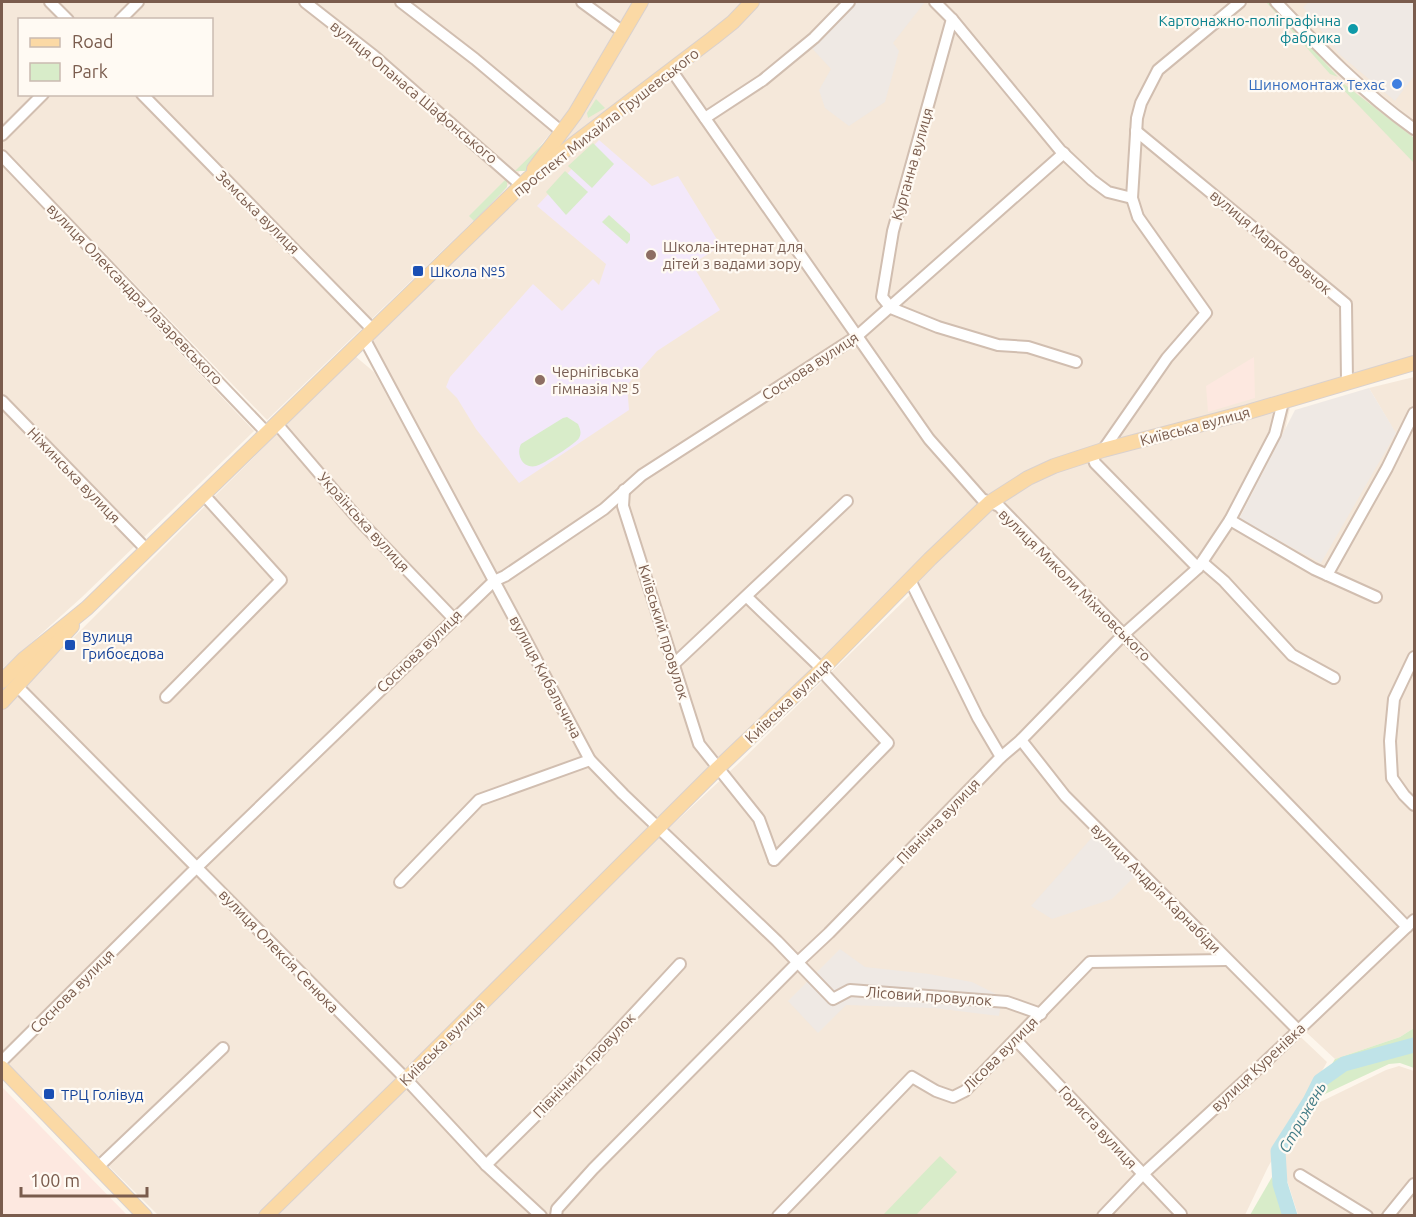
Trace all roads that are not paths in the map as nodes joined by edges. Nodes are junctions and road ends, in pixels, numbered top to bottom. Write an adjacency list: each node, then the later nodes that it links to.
1 (50, 2): 12 (street)
2 (138, 2): 13 (street)
3 (305, 2): 28 (street, вулиця Опанаса Шафонського)
4 (401, 2): 24 (street)
5 (582, 2): 15 (street)
6 (642, 2): 15 (main road)
7 (752, 2): 16 (main road, проспект Михайла Грушевського)
8 (849, 2): 20 (street)
9 (935, 2): 14 (street)
10 (1240, 2): 23 (street)
11 (1276, 2): 21 (street)
12 (66, 18)
13 (122, 18)
14 (952, 19): 26 (street); 30 (street, Курганна вулиця)
15 (623, 32): 19 (main road)
16 (672, 71): 20 (street, вулиця Миколи Міхновського); 22 (main road, проспект Михайла Грушевського)
17 (41, 96): 25 (street)
18 (144, 96): 31 (street, Земська вулиця)
19 (575, 114): 22 (main road); 24 (main road)
20 (705, 118): 32 (street, вулиця Миколи Міхновського)
21 (1414, 129)
22 (592, 130): 28 (main road, проспект Михайла Грушевського)
23 (1136, 131): 29 (street); 35 (street, вулиця Марко Вовчок)
24 (562, 132): 28 (main road)
25 (2, 135)
26 (1064, 153): 29 (street); 30 (street, Соснова вулиця)
27 (2, 156): 39 (street, вулиця Олександра Лазаревського)
28 (525, 182): 31 (main road, проспект Михайла Грушевського)
29 (1132, 198): 40 (street)
30 (891, 308): 32 (street, Соснова вулиця); 33 (street)
31 (369, 334): 39 (main road, проспект Михайла Грушевського); 50 (street, вулиця Кибальчича)
32 (856, 337): 41 (street, Соснова вулиця); 44 (street, вулиця Миколи Міхновського)
33 (1076, 362)
34 (1414, 363): 35 (main road, Київська вулиця)
35 (1347, 381): 37 (main road, Київська вулиця)
36 (2, 401): 46 (street, Ніжинська вулиця)
37 (1284, 402): 40 (main road, Київська вулиця); 45 (street, Північна вулиця)
38 (1414, 413): 48 (street)
39 (272, 428): 42 (main road, проспект Михайла Грушевського); 54 (street, Українська вулиця)
40 (1098, 452): 44 (main road, Київська вулиця); 47 (street)
41 (624, 490): 50 (street, Соснова вулиця); 57 (street, Київський провулок)
42 (204, 495): 46 (main road, проспект Михайла Грушевського); 62 (street)
43 (847, 501): 51 (street)
44 (989, 503): 49 (main road, Київська вулиця); 55 (street, вулиця Миколи Міхновського)
45 (1230, 520): 47 (street, Північна вулиця); 48 (street)
46 (147, 550): 53 (main road, проспект Михайла Грушевського)
47 (1200, 565): 55 (street, Північна вулиця); 60 (street)
48 (1327, 575): 52 (street)
49 (910, 579): 58 (main road, Київська вулиця); 65 (street)
50 (494, 581): 54 (street, Соснова вулиця); 66 (street, вулиця Кибальчича)
51 (747, 597): 57 (street); 58 (street)
52 (1376, 597)
53 (87, 608): 59 (main road, проспект Михайла Грушевського); 61 (main road, проспект Михайла Грушевського)
54 (453, 618): 70 (street, Соснова вулиця)
55 (1124, 633): 64 (street, Північна вулиця); 72 (street, вулиця Миколи Міхновського)
56 (1414, 657): 68 (street)
57 (675, 663): 67 (street, Київський провулок)
58 (824, 673): 67 (main road, Київська вулиця); 67 (street, Київський провулок)
59 (3, 676): 61 (main road)
60 (1334, 678)
61 (17, 686): 63 (main road, проспект Михайла Грушевського); 70 (street, вулиця Олексія Сенюка)
62 (166, 697)
63 (2, 702)
64 (1021, 740): 65 (street, Північна вулиця); 73 (street, вулиця Андрія Карнабіди)
65 (1000, 757): 74 (street, Північна вулиця)
66 (591, 760): 69 (street, вулиця Кибальчича); 71 (street)
67 (718, 768): 69 (main road, Київська вулиця)
68 (1414, 805)
69 (658, 829): 74 (street, вулиця Кибальчича); 82 (main road, Київська вулиця)
70 (197, 867): 80 (street, Соснова вулиця); 82 (street, вулиця Олексія Сенюка)
71 (400, 882)
72 (1411, 923): 77 (street, вулиця Куренівка)
73 (1227, 960): 76 (street, Лісова вулиця); 77 (street, вулиця Андрія Карнабіди)
74 (797, 963): 76 (street, Лісовий провулок); 92 (street, Північна вулиця)
75 (680, 964): 83 (street, Північний провулок)
76 (1041, 1014): 78 (street, Лісова вулиця)
77 (1298, 1030): 85 (street, вулиця Куренівка)
78 (1016, 1040): 85 (street, Гориста вулиця); 93 (street, Лісова вулиця)
79 (223, 1048): 84 (street)
80 (2, 1061)
81 (2, 1068): 84 (main road)
82 (406, 1079): 83 (street, вулиця Олексія Сенюка); 90 (main road, Київська вулиця)
83 (486, 1165): 91 (street, вулиця Олексія Сенюка)
84 (98, 1167): 89 (main road)
85 (1142, 1175): 88 (street, Гориста вулиця); 94 (street, вулиця Куренівка)
86 (1300, 1175): 95 (street)
87 (1414, 1184): 96 (street)
88 (1181, 1214)
89 (145, 1215)
90 (266, 1215)
91 (541, 1215)
92 (556, 1215)
93 (778, 1215)
94 (1103, 1215)
95 (1367, 1215)
96 (1388, 1215)

